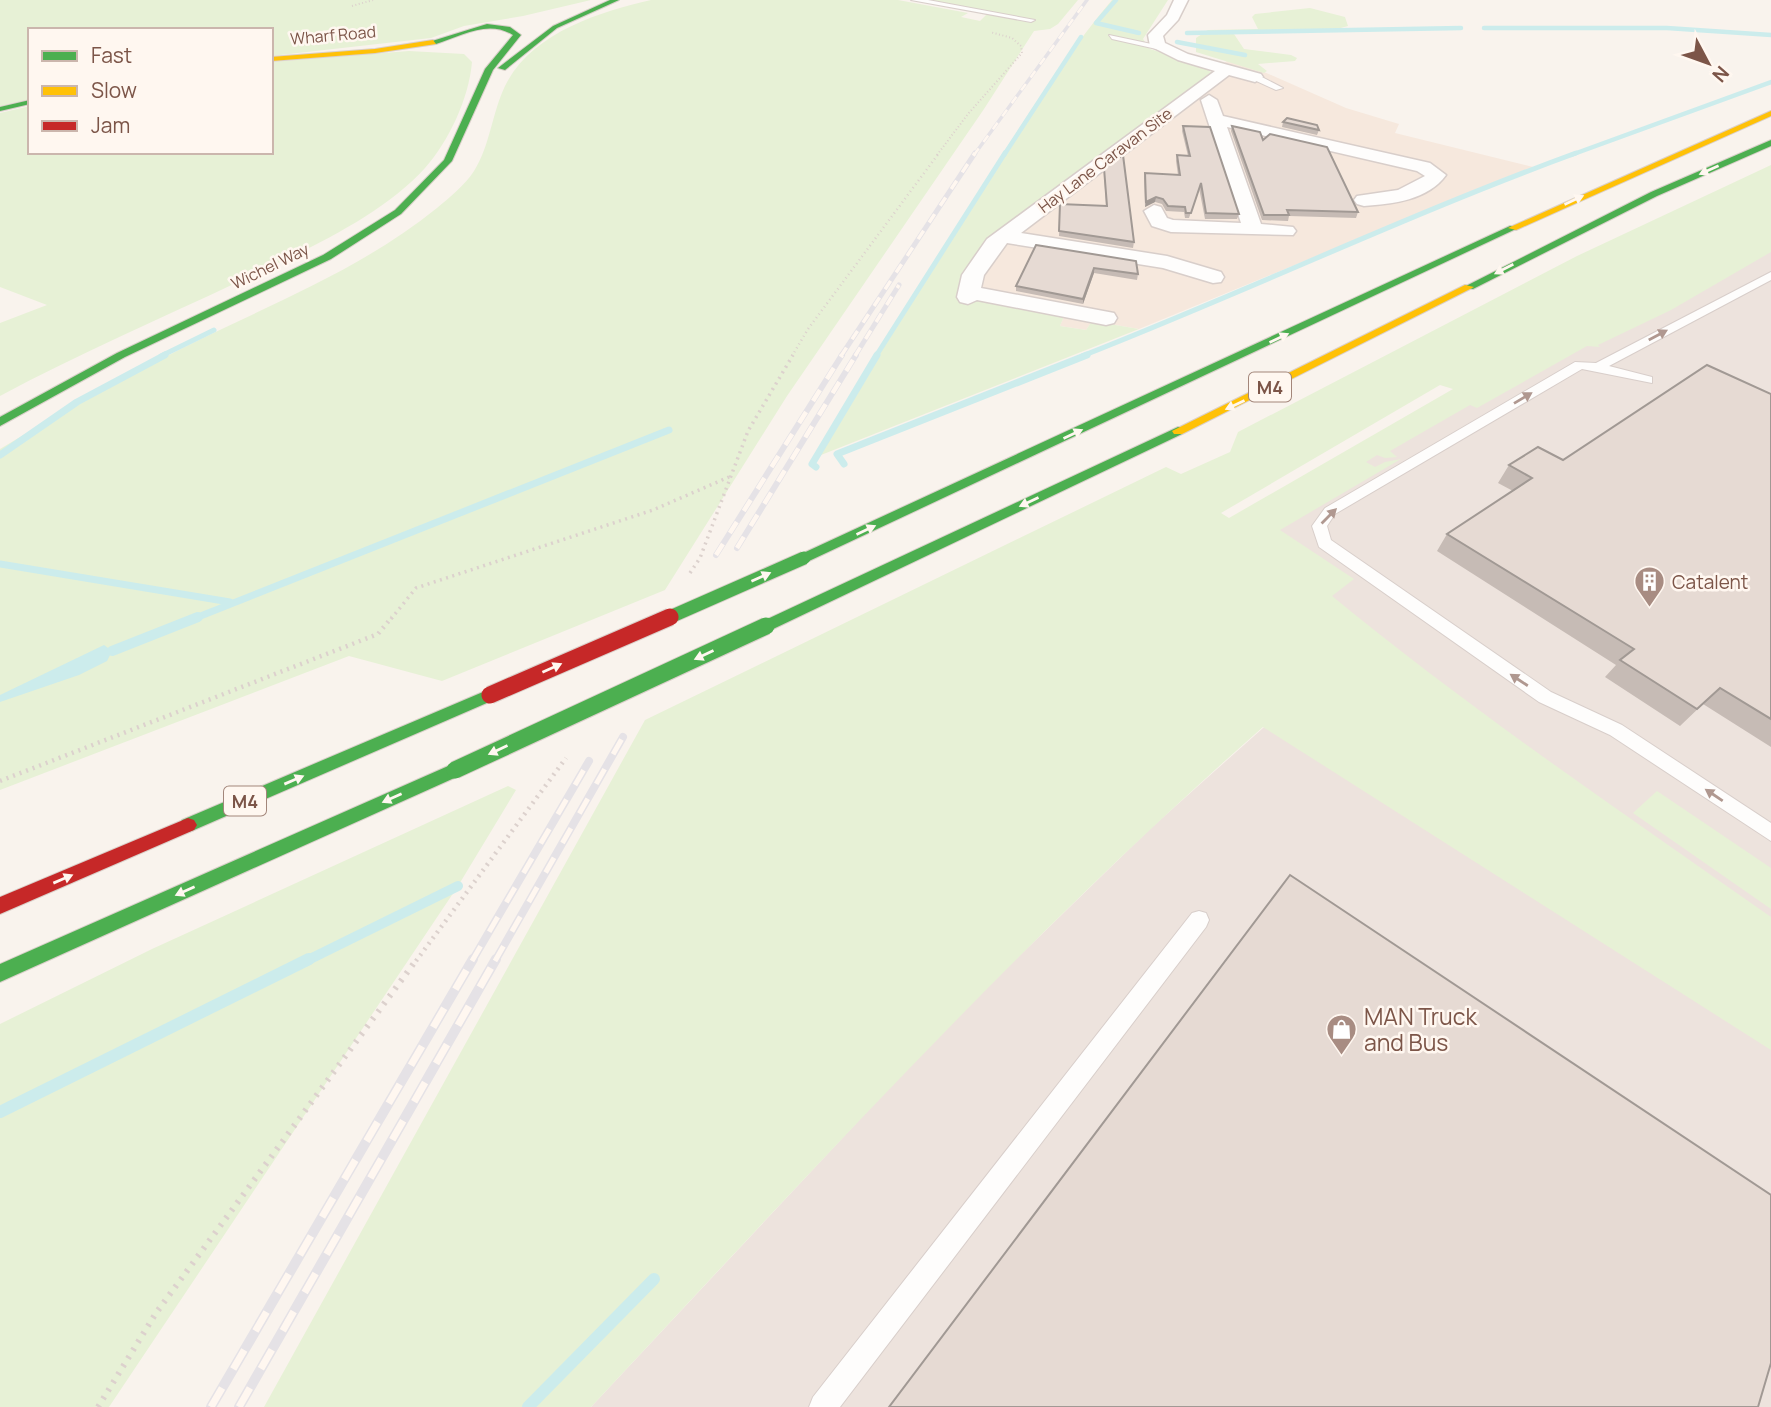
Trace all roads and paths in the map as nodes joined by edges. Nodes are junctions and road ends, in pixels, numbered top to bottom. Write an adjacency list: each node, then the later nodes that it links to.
1 (373, 0): 5 (path)
2 (615, 0): 6 (main road, Wharf Road); 20 (main road)
3 (915, 0): 8 (lane)
4 (1181, 0): 14 (street)
5 (352, 6)
6 (565, 12): 7 (main road, Wharf Road); 12 (main road, Wharf Road)
7 (538, 18)
8 (1031, 20)
9 (521, 21): 10 (main road, Wharf Road)
10 (481, 27): 12 (main road, Wharf Road); 13 (main road, Wharf Road)
11 (1112, 37): 14 (lane)
12 (514, 40): 13 (main road, Wharf Road); 16 (main road, Wichel Way)
13 (467, 47): 15 (main road, Wharf Road); 16 (main road)
14 (1161, 48): 17 (street)
15 (273, 59)
16 (489, 69): 20 (main road, Wichel Way)
17 (1227, 69): 18 (street); 19 (street, Hay Lane Caravan Site)
18 (1255, 77): 21 (lane)
19 (1207, 84): 25 (street); 31 (street, Hay Lane Caravan Site)
20 (482, 86): 37 (main road, Wichel Way)
21 (1279, 88)
22 (28, 102): 23 (main road)
23 (0, 109)
24 (1771, 113): 41 (main road, M4, one-way to 24, bridge)
25 (1214, 119): 27 (street); 29 (street)
26 (1771, 143): 43 (main road, M4, one-way to 43, bridge)
27 (1340, 148): 27 (street)
28 (1154, 211): 29 (street)
29 (1253, 229): 30 (street)
30 (1286, 231)
31 (1003, 236): 33 (street, Hay Lane Caravan Site); 34 (street, Hay Lane Caravan Site)
32 (1771, 275): 35 (lane, one-way to 32)
33 (1213, 277)
34 (1106, 318)
35 (1598, 367): 36 (lane); 40 (lane, one-way to 35)
36 (1647, 380)
37 (0, 422)
38 (729, 477): 39 (path)
39 (0, 780)
40 (1771, 833)
41 (0, 906)
42 (1199, 920): 44 (lane)
43 (0, 973)
44 (822, 1407)

